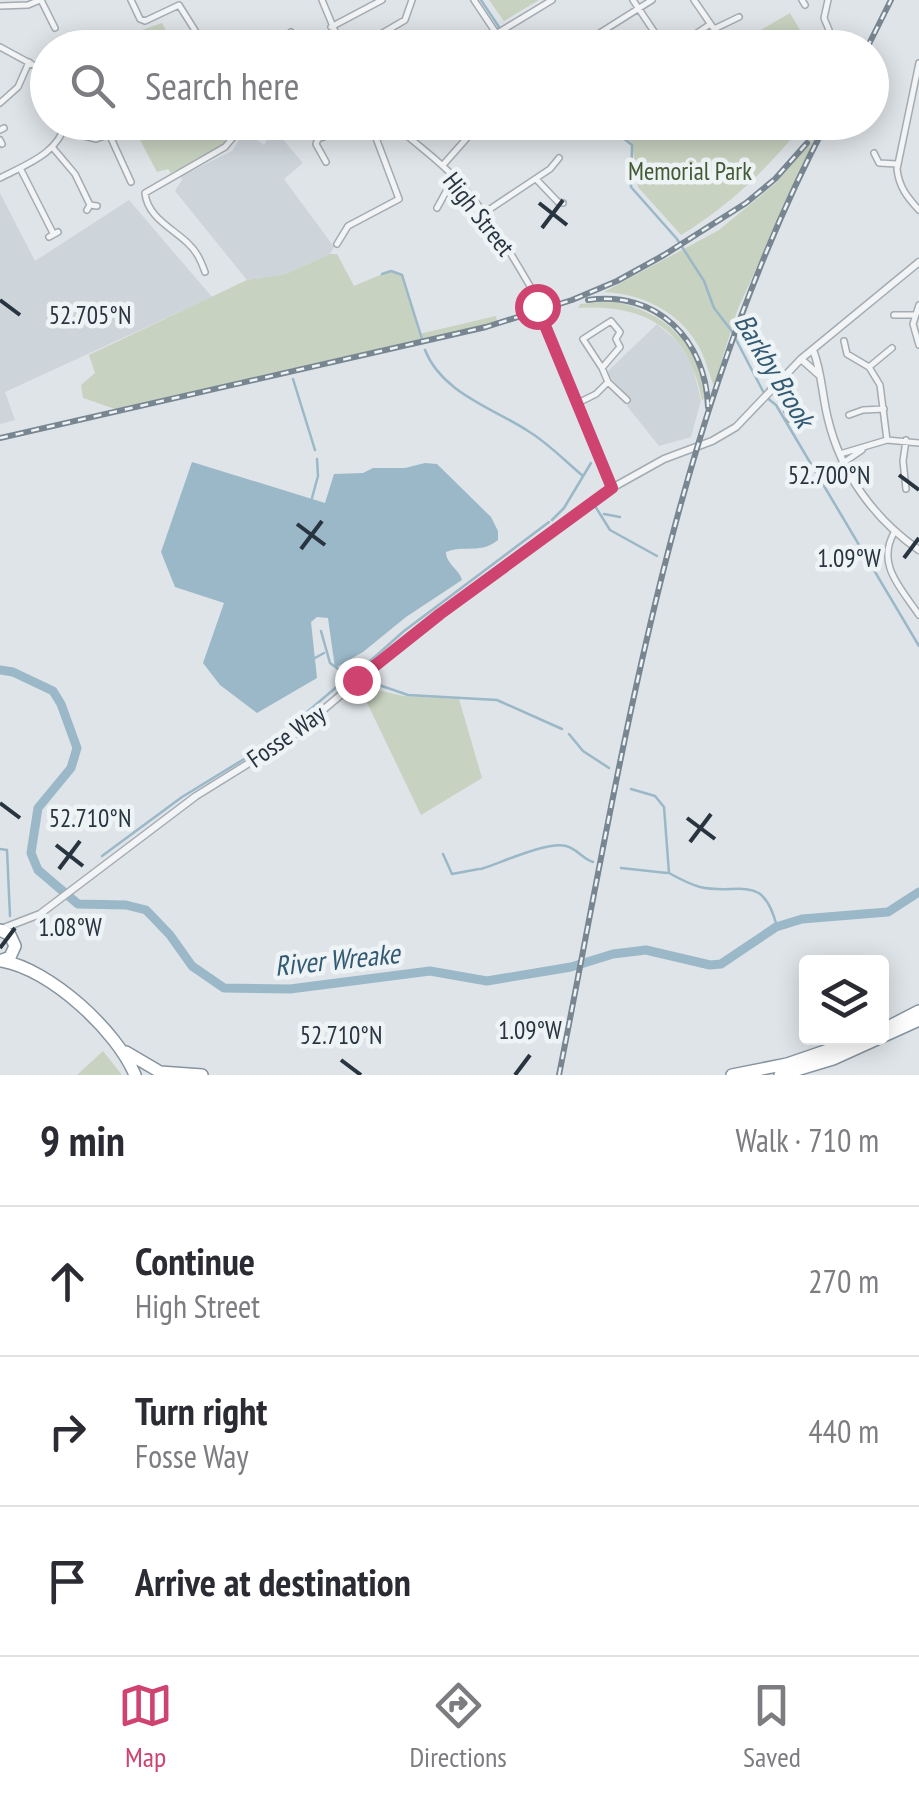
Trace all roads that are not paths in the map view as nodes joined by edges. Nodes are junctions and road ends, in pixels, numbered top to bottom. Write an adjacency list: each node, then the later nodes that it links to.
1 (41, 0): 13 (street); 18 (street)
2 (132, 0): 12 (street)
3 (322, 0): 17 (street)
4 (382, 0): 17 (street)
5 (412, 0): 22 (street)
6 (474, 0): 23 (street)
7 (552, 0): 24 (street)
8 (633, 0): 14 (street)
9 (652, 0): 14 (street)
10 (694, 0): 16 (street)
11 (826, 0): 19 (street)
12 (180, 2): 20 (street)
13 (0, 6)
14 (639, 9): 25 (street); 26 (street)
15 (739, 17): 16 (street)
16 (709, 25): 27 (street)
17 (331, 26): 21 (street)
18 (56, 28)
19 (825, 28)
20 (195, 30)
21 (333, 30)
22 (388, 30)
23 (493, 30)
24 (503, 30)
25 (605, 30)
26 (654, 30)
27 (702, 30)
28 (0, 47): 29 (street)
29 (29, 62): 31 (street)
30 (919, 62): 43 (street)
31 (0, 103)
32 (58, 140): 39 (street)
33 (112, 140): 49 (street)
34 (231, 140): 60 (street)
35 (318, 140): 42 (street)
36 (375, 140): 58 (street)
37 (413, 140): 44 (street, High Street)
38 (465, 140): 44 (street)
39 (53, 148): 45 (street); 53 (street)
40 (559, 158): 47 (street)
41 (873, 159): 43 (street)
42 (326, 162)
43 (898, 164): 51 (street)
44 (443, 166): 48 (street, High Street)
45 (20, 168): 46 (street); 57 (street)
46 (0, 178)
47 (536, 179): 52 (street); 56 (street)
48 (457, 180): 54 (street); 56 (street, High Street)
49 (132, 184)
50 (919, 196): 51 (street)
51 (912, 202): 55 (street)
52 (563, 203)
53 (91, 207)
54 (438, 208)
55 (919, 210)
56 (484, 214): 77 (street, High Street)
57 (53, 234)
58 (336, 244)
59 (919, 262): 66 (street, Fosse Way)
60 (206, 273)
61 (919, 305): 63 (street)
62 (894, 315): 63 (street)
63 (914, 316): 65 (street)
64 (844, 341): 68 (street)
65 (919, 345)
66 (812, 350): 70 (street, Fosse Way); 73 (street)
67 (889, 352): 71 (street)
68 (847, 354): 69 (street); 71 (street)
69 (840, 358)
70 (801, 359): 73 (street); 75 (street, Fosse Way)
71 (869, 367): 78 (street)
72 (602, 368): 72 (street); 74 (street)
73 (820, 376): 85 (street)
74 (608, 382): 76 (street); 77 (street)
75 (767, 392): 80 (street); 87 (street, Fosse Way)
76 (627, 400)
77 (576, 404): 87 (street, High Street)
78 (884, 409): 79 (street); 81 (street)
79 (853, 411)
80 (790, 419)
81 (886, 440): 82 (street); 84 (street)
82 (906, 440): 83 (street); 88 (street)
83 (919, 443)
84 (864, 448): 85 (street); 86 (street)
85 (839, 454): 86 (street)
86 (843, 462): 89 (street)
87 (612, 488): 92 (street, Fosse Way)
88 (906, 489)
89 (894, 532): 90 (street); 91 (street)
90 (919, 550)
91 (919, 615)
92 (29, 921): 93 (street, Fosse Way); 94 (street, Fosse Way)
93 (0, 930): 94 (highway)
94 (14, 943): 95 (highway); 96 (highway)
95 (1, 961): 96 (highway)
96 (33, 971): 101 (highway)
97 (919, 1011): 99 (highway)
98 (919, 1020): 105 (highway)
99 (889, 1026)
100 (844, 1045): 104 (highway)
101 (122, 1050): 102 (highway); 103 (highway)
102 (134, 1075)
103 (202, 1075)
104 (732, 1075)
105 (780, 1075)

